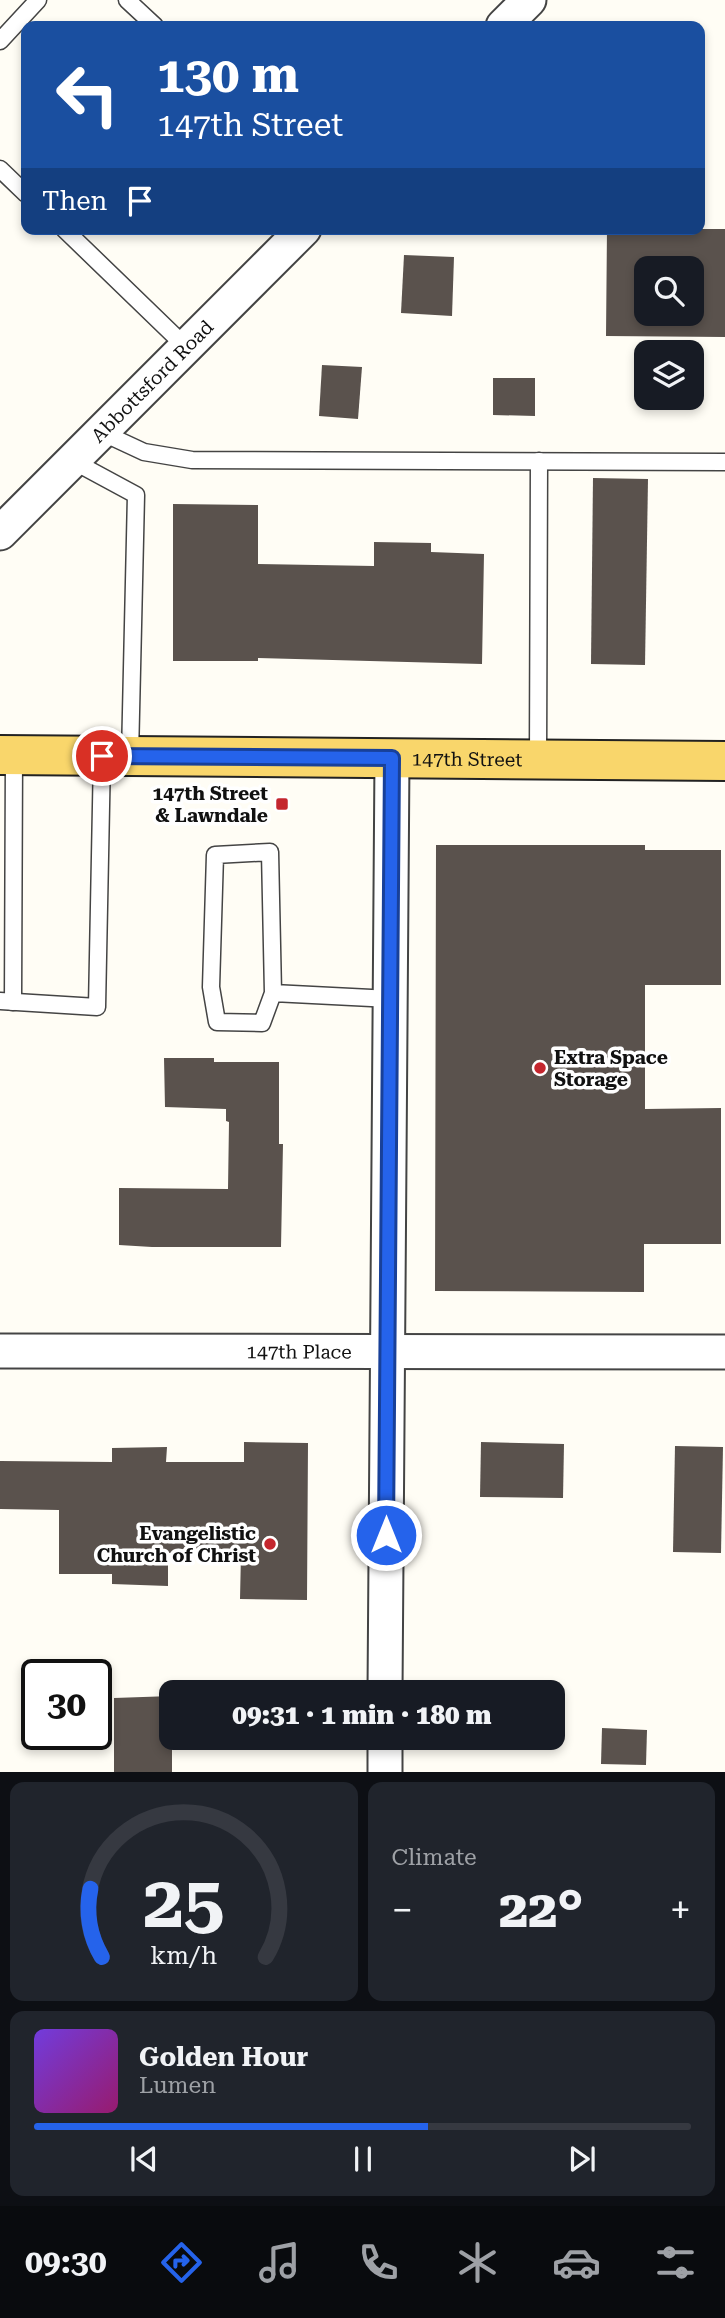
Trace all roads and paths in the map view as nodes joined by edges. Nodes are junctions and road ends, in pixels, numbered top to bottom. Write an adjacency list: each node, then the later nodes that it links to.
1 (38, 0): 6 (lane)
2 (127, 0): 4 (lane)
3 (529, 0): 5 (street)
4 (150, 21)
5 (508, 21)
6 (0, 41)
7 (0, 169): 8 (lane)
8 (21, 189)
9 (70, 235): 11 (lane)
10 (298, 235): 11 (street, Abbottsford Road)
11 (186, 347): 12 (street, Abbottsford Road)
12 (101, 432): 13 (street, Abbottsford Road); 14 (lane)
13 (73, 461): 16 (street, Abbottsford Road); 18 (lane)
14 (539, 461): 15 (lane); 20 (lane)
15 (725, 462)
16 (0, 533)
17 (7, 755): 18 (main road, 147th Street); 24 (lane)
18 (116, 756): 19 (main road, 147th Street); 24 (lane)
19 (392, 758): 20 (main road, 147th Street); 23 (street)
20 (538, 760): 21 (main road, 147th Street)
21 (725, 761)
22 (273, 993): 22 (lane); 23 (lane)
23 (391, 999): 27 (street)
24 (7, 1002)
25 (0, 1351): 27 (street, 147th Place)
26 (725, 1352): 27 (street, 147th Place)
27 (388, 1353): 28 (street)
28 (385, 1680)
29 (385, 1750): 30 (street)
30 (385, 1772)

